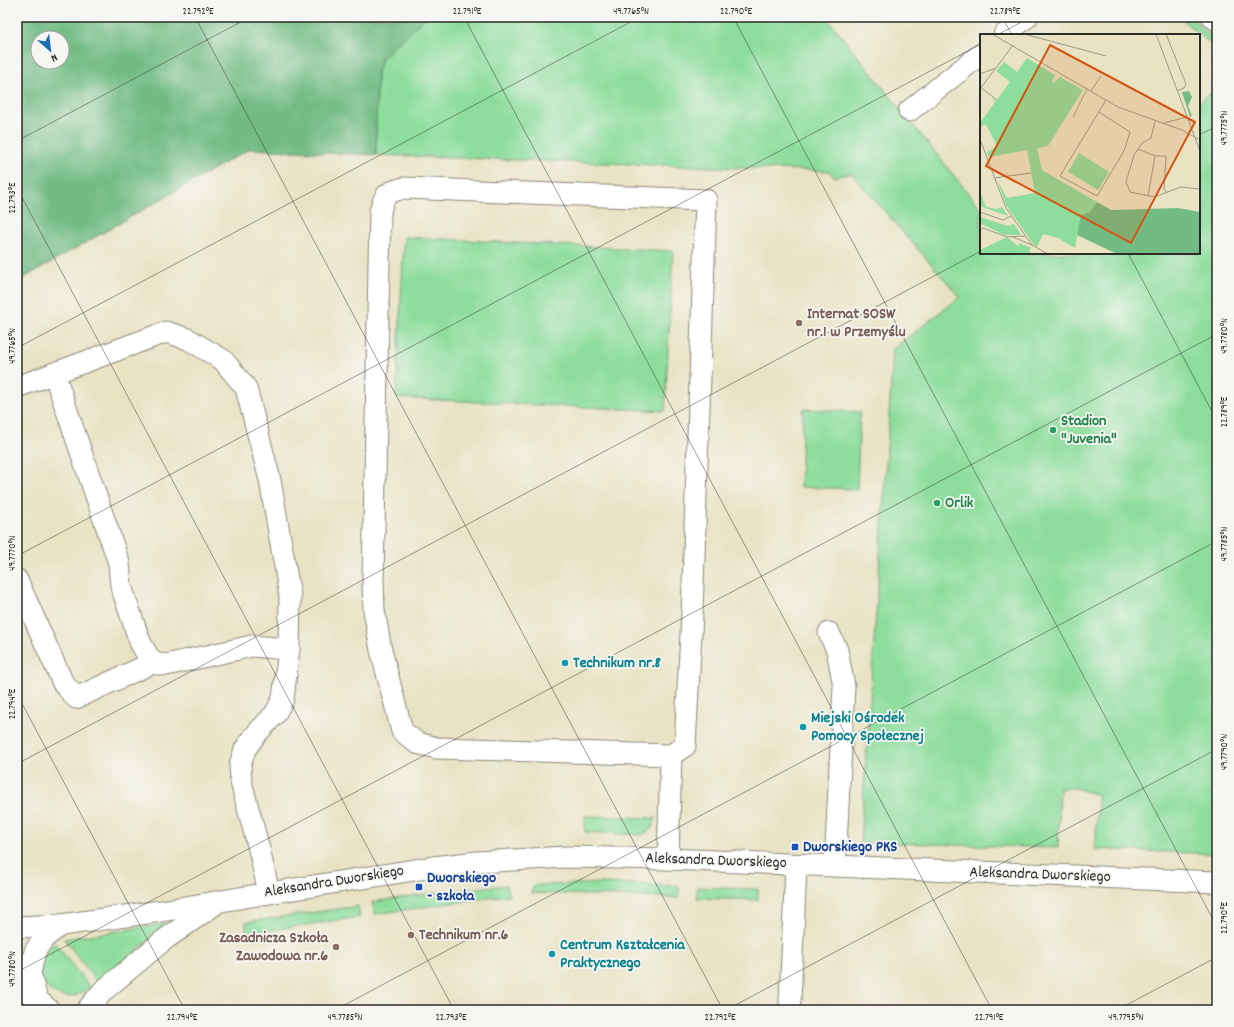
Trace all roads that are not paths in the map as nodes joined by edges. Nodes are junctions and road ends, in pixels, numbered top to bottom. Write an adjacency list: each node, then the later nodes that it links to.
1 (1027, 17): 4 (street)
2 (1213, 17): 3 (street)
3 (1217, 20)
4 (1005, 34)
5 (980, 55): 6 (street)
6 (909, 111)
7 (54, 373): 8 (street); 11 (street); 12 (street)
8 (17, 387)
9 (17, 580): 12 (street)
10 (830, 633): 16 (street)
11 (289, 649): 12 (street); 18 (street)
12 (152, 662)
13 (671, 755): 13 (street); 14 (street)
14 (668, 859): 15 (street, Aleksandra Dworskiego); 18 (street, Aleksandra Dworskiego)
15 (796, 865): 16 (street, Aleksandra Dworskiego); 23 (street)
16 (835, 866): 17 (street, Aleksandra Dworskiego)
17 (1217, 882)
18 (269, 893): 19 (street, Aleksandra Dworskiego)
19 (219, 901): 20 (street, Aleksandra Dworskiego); 25 (street, Aleksandra Dworskiego)
20 (62, 925): 21 (street, Aleksandra Dworskiego); 24 (street, Aleksandra Dworskiego)
21 (17, 927)
22 (17, 982): 24 (street)
23 (790, 1002)
24 (43, 1005)
25 (87, 1010)

